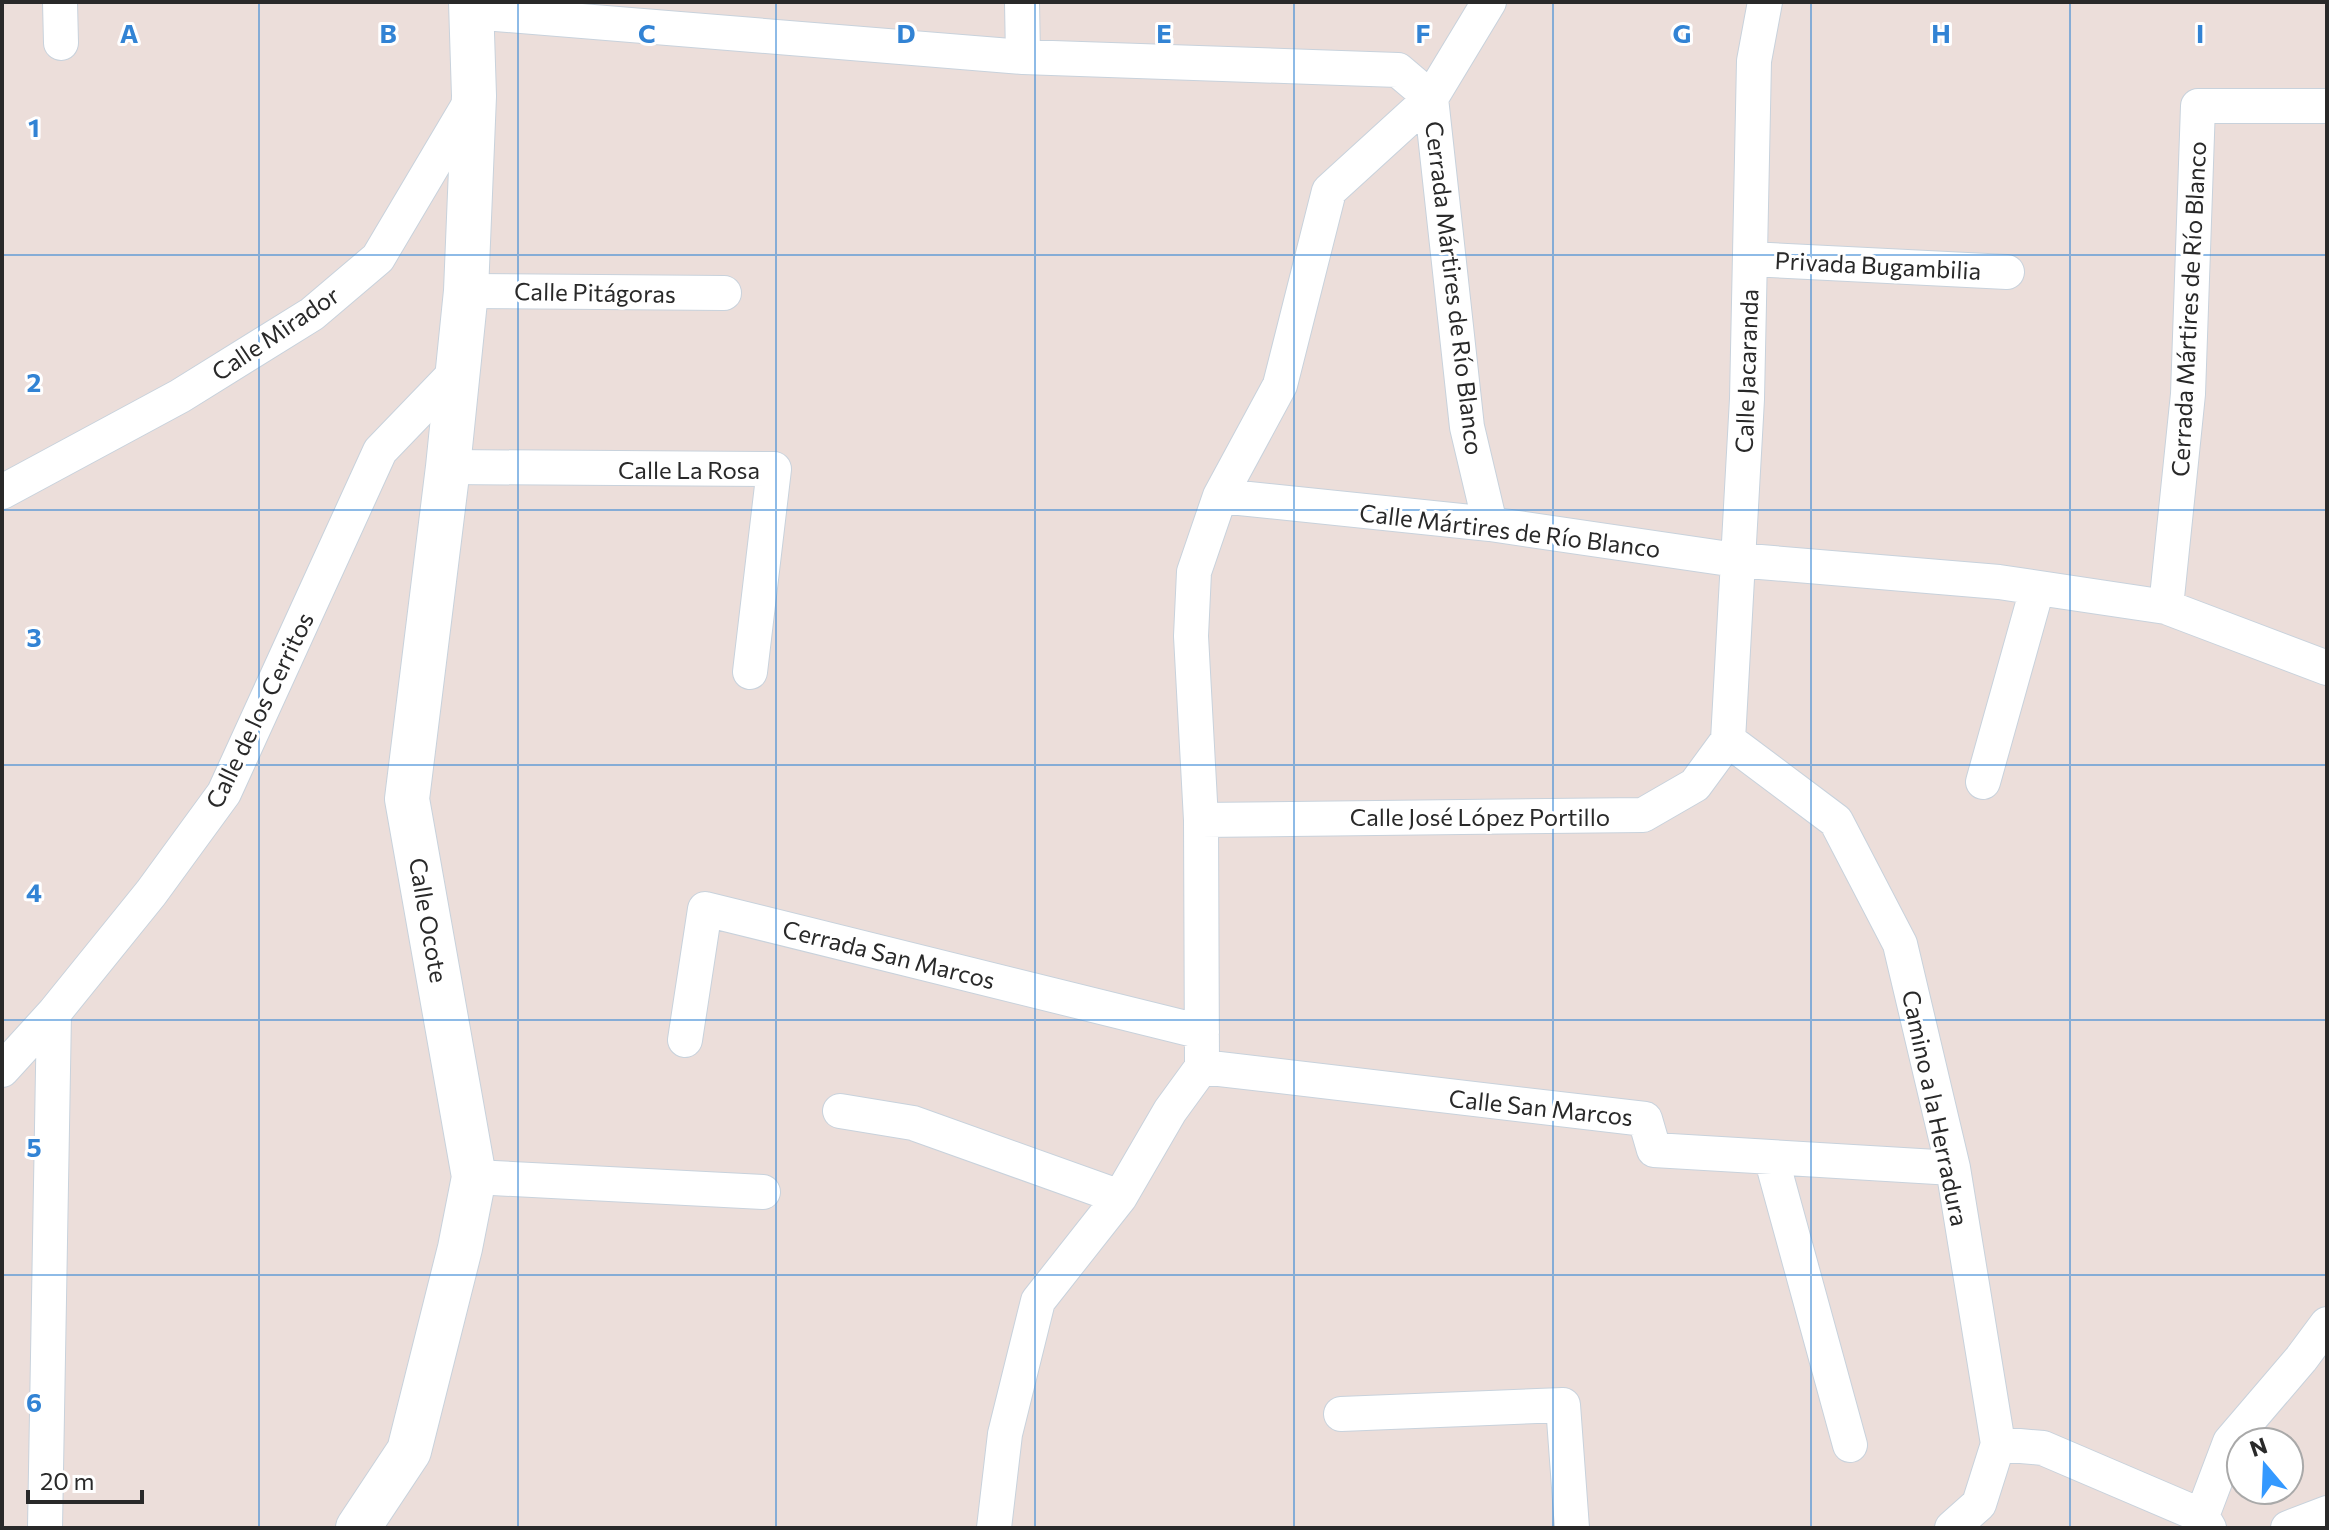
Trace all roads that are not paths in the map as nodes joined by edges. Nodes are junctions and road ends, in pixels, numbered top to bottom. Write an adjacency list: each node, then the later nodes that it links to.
1 (60, 2): 6 (street)
2 (1022, 2): 7 (street)
3 (1489, 2): 9 (street)
4 (1765, 2): 11 (street, Calle Jacaranda)
5 (471, 7): 7 (street); 8 (street, Calle Ocote)
6 (61, 43)
7 (1023, 57): 9 (street)
8 (474, 96): 13 (street, Calle Ocote); 17 (street, Calle Mirador)
9 (1431, 98): 18 (street); 19 (street, Cerrada Mártires de Río Blanco)
10 (2327, 106): 22 (street, Cerrada Mártires de Río Blanco)
11 (1750, 259): 12 (street, Privada Bugambilia); 20 (street, Calle Jacaranda)
12 (2007, 272)
13 (466, 291): 14 (street, Calle Pitágoras); 15 (street, Calle Ocote)
14 (724, 293)
15 (457, 371): 16 (street, Calle Ocote); 28 (street, Calle de los Cerritos)
16 (448, 467): 24 (street, Calle La Rosa); 36 (street, Calle Ocote)
17 (2, 492)
18 (1220, 496): 19 (street, Calle Mártires de Río Blanco); 27 (street)
19 (1490, 524): 20 (street, Calle Mártires de Río Blanco)
20 (1736, 560): 21 (street, Calle Mártires de Río Blanco); 25 (street, Calle Jacaranda)
21 (2037, 589): 22 (street, Calle Mártires de Río Blanco); 26 (street)
22 (2166, 607): 23 (street, Calle Mártires de Río Blanco)
23 (2327, 668)
24 (750, 672)
25 (1728, 740): 27 (street, Calle José López Portillo); 35 (street, Camino a la Herradura)
26 (1983, 782)
27 (1201, 820): 29 (street)
28 (54, 1013): 32 (street, Calle de los Cerritos); 45 (street)
29 (1202, 1032): 30 (street, Cerrada San Marcos); 31 (street)
30 (685, 1040)
31 (1202, 1067): 34 (street, Calle San Marcos); 38 (street)
32 (2, 1070)
33 (840, 1111): 38 (street)
34 (1771, 1157): 35 (street, Calle San Marcos); 42 (street)
35 (1953, 1168): 41 (street, Camino a la Herradura)
36 (474, 1177): 37 (street); 46 (street, Calle Ocote)
37 (763, 1192)
38 (1120, 1197): 47 (street)
39 (2327, 1324): 44 (street)
40 (1341, 1414): 48 (street)
41 (1998, 1444): 44 (street); 49 (street, Camino a la Herradura)
42 (1850, 1445)
43 (2327, 1513): 50 (street)
44 (2206, 1522)
45 (45, 1528)
46 (358, 1528)
47 (994, 1528)
48 (1572, 1528)
49 (1952, 1528)
50 (2288, 1528)

